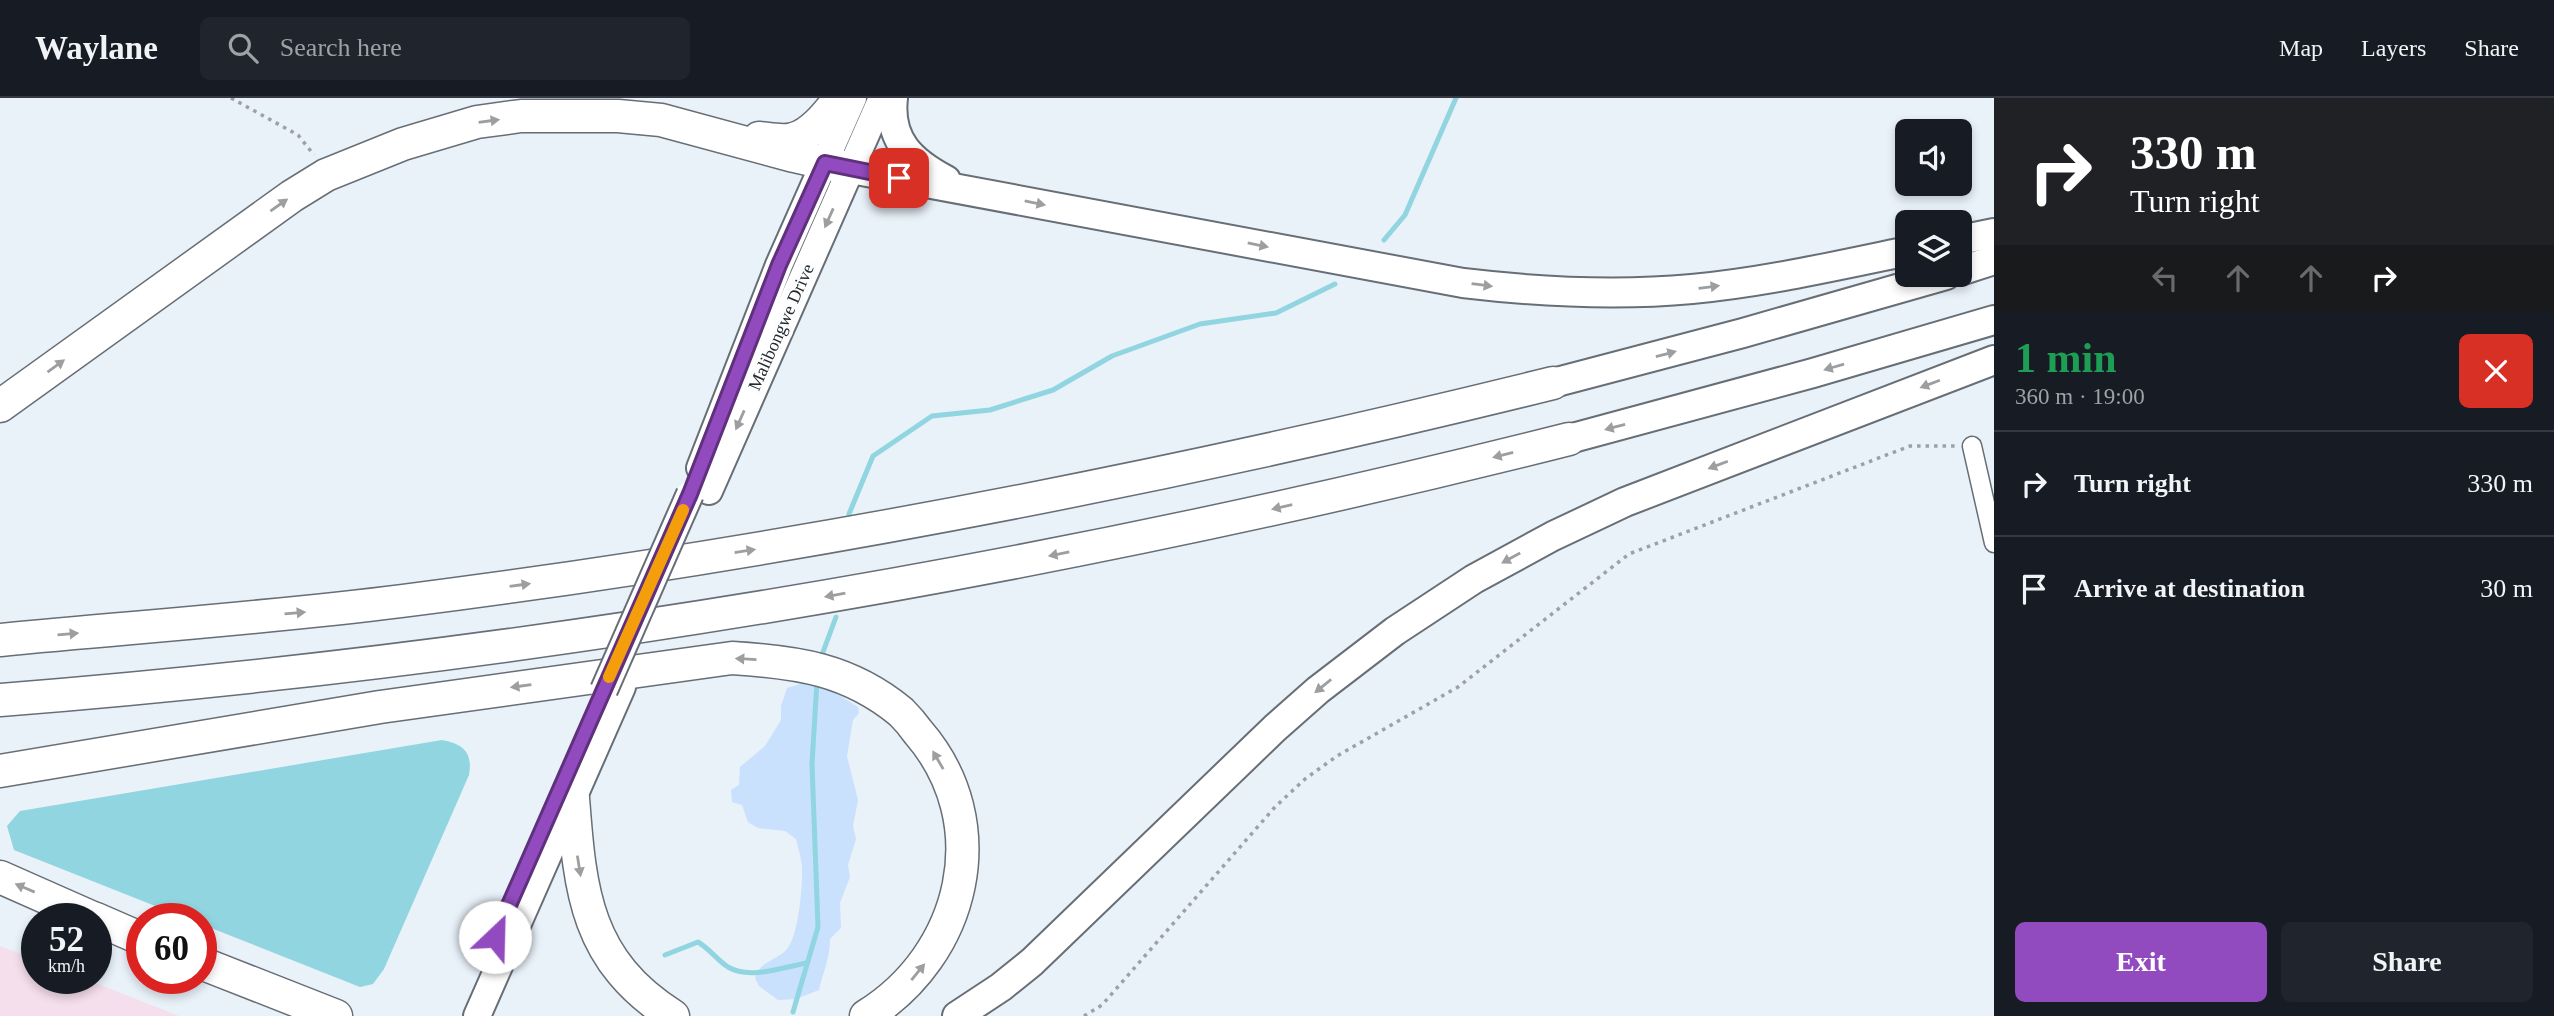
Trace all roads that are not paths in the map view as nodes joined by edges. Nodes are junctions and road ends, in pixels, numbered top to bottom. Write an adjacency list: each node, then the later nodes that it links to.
1 (812, 98): 7 (highway)
2 (840, 98): 7 (highway)
3 (853, 98): 8 (main road, Malibongwe Drive)
4 (882, 98): 8 (main road, Malibongwe Drive)
5 (892, 98): 9 (highway)
6 (716, 134): 7 (highway); 8 (highway); 19 (highway, one-way to 6)
7 (760, 138)
8 (838, 166): 9 (highway); 24 (main road, Malibongwe Drive)
9 (968, 191): 12 (highway, one-way to 12)
10 (1994, 233): 11 (highway)
11 (1972, 238)
12 (1895, 254)
13 (1994, 260): 14 (highway)
14 (1972, 267)
15 (1904, 287): 18 (highway, one-way to 15)
16 (1994, 320): 20 (highway, one-way to 20)
17 (1994, 360): 38 (highway, one-way to 38)
18 (1553, 383): 23 (highway, one-way to 18)
19 (0, 406)
20 (1569, 439): 25 (highway, one-way to 25)
21 (1972, 446): 22 (street)
22 (1994, 543)
23 (0, 640)
24 (613, 689): 27 (main road, Malibongwe Drive); 34 (main road, Malibongwe Drive)
25 (0, 700)
26 (0, 771): 37 (highway, one-way to 26)
27 (573, 798): 35 (main road, Malibongwe Drive); 36 (highway, one-way to 36)
28 (0, 877): 29 (highway, one-way to 28)
29 (59, 903)
30 (217, 969): 33 (highway)
31 (217, 981): 32 (highway)
32 (282, 1016)
33 (336, 1016)
34 (459, 1016)
35 (477, 1016)
36 (673, 1016)
37 (866, 1016)
38 (957, 1016)

